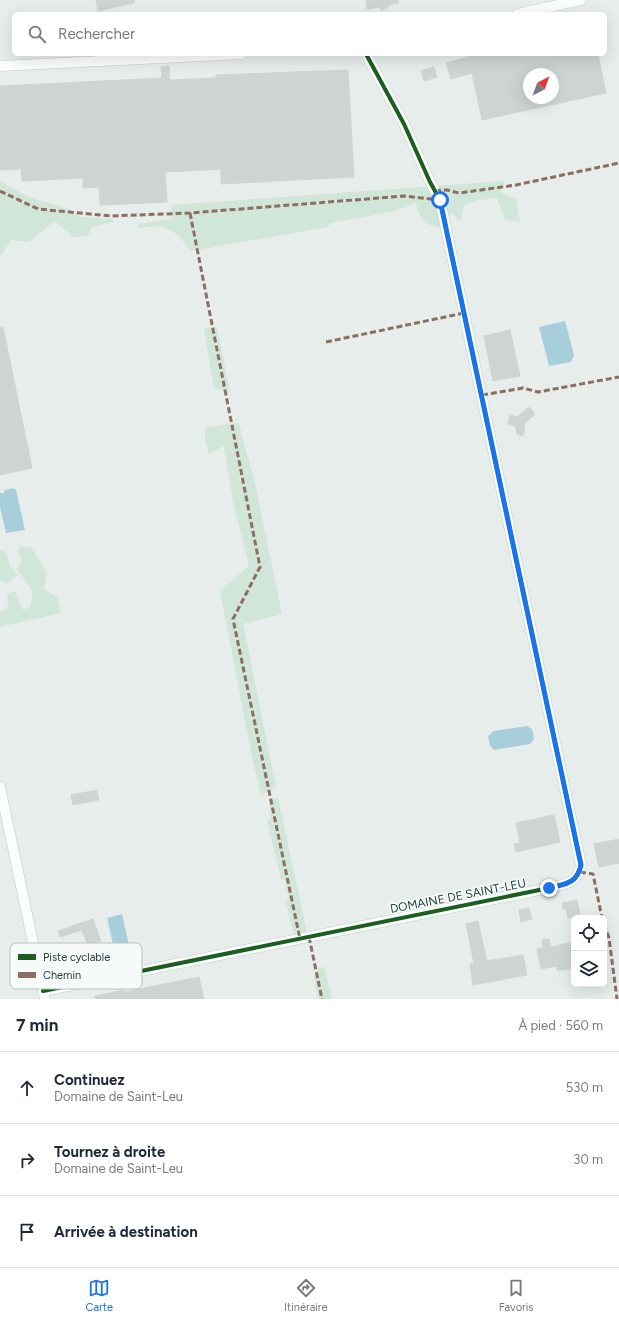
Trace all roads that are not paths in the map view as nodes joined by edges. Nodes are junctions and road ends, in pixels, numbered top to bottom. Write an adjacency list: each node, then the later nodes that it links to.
1 (581, 0): 2 (street)
2 (526, 12)
3 (202, 56): 5 (street)
4 (367, 56): 8 (street, DOMAINE DE SAINT-LEU)
5 (0, 66)
6 (0, 787): 7 (street, DOMAINE DE SAINT-LEU)
7 (33, 943)
8 (142, 974)
9 (72, 989): 10 (street, DOMAINE DE SAINT-LEU)
10 (44, 995)

